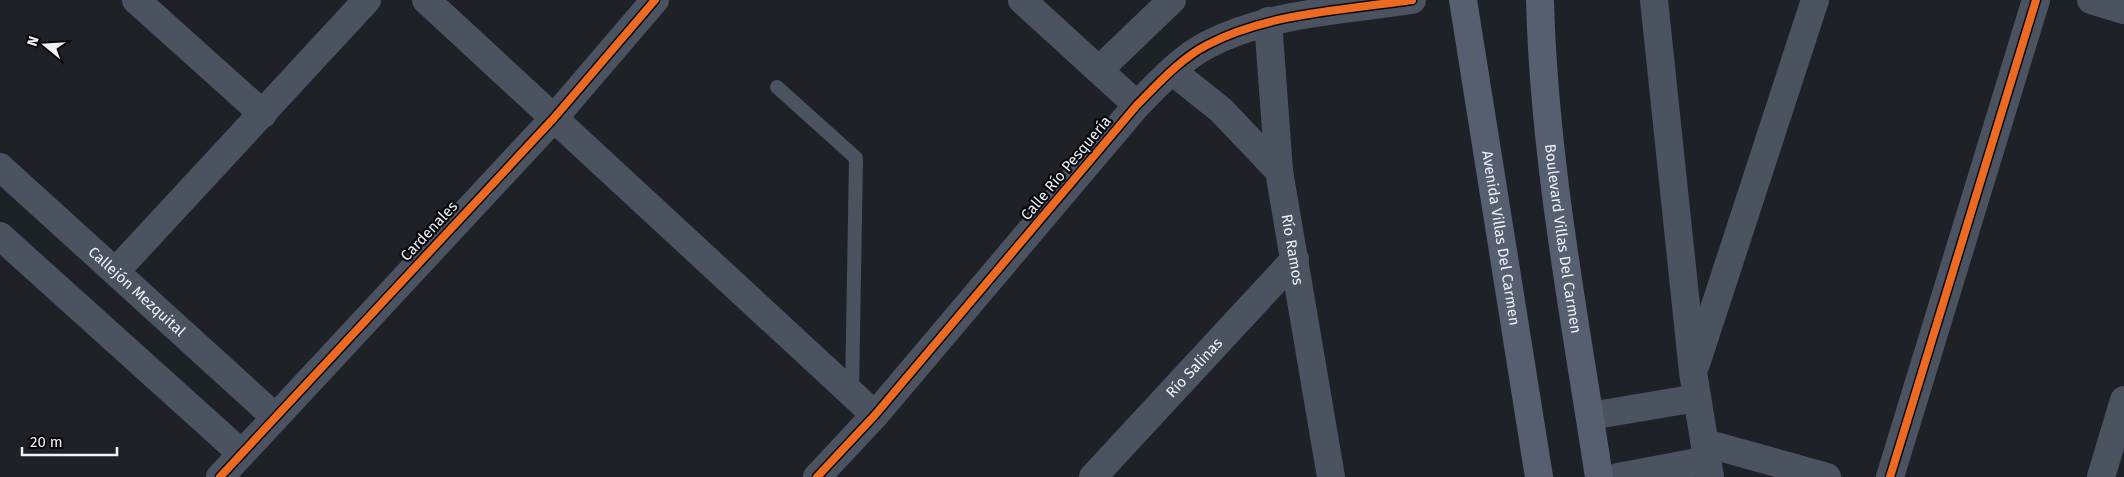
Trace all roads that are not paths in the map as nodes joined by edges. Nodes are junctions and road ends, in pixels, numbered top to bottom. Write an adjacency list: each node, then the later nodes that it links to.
1 (136, 0): 20 (street)
2 (367, 0): 20 (street)
3 (426, 0): 21 (street)
4 (655, 0): 21 (street, Cardenales)
5 (1022, 0): 16 (street)
6 (1172, 0): 16 (street)
7 (1412, 0): 15 (street, Calle Río Pesquería)
8 (1463, 0): 38 (street, Avenida Villas Del Carmen)
9 (1540, 0): 32 (street, Boulevard Villas Del Carmen)
10 (1654, 0): 27 (street)
11 (1815, 0): 27 (street)
12 (2036, 0): 42 (street)
13 (2091, 0): 14 (street)
14 (2124, 10)
15 (1268, 21): 17 (street, Calle Río Pesquería); 23 (street, Río Ramos)
16 (1099, 70): 19 (street)
17 (1172, 71): 19 (street, Calle Río Pesquería); 23 (street)
18 (777, 87): 28 (lane)
19 (1137, 105): 30 (street, Calle Río Pesquería)
20 (263, 114): 26 (street)
21 (554, 118): 28 (street); 31 (street, Cardenales)
22 (0, 166): 26 (street, Callejón Mezquital)
23 (1279, 171): 25 (street, Río Ramos)
24 (0, 236): 34 (street)
25 (1295, 259): 36 (street, Río Salinas); 37 (street, Río Ramos)
26 (116, 271): 31 (street, Callejón Mezquital)
27 (1695, 385): 32 (street); 33 (street)
28 (852, 394): 30 (street)
29 (2124, 400): 43 (street)
30 (875, 415): 35 (street, Calle Río Pesquería)
31 (275, 416): 34 (street, Cardenales)
32 (1590, 416): 39 (street, Boulevard Villas Del Carmen)
33 (1708, 460): 40 (street); 41 (street)
34 (230, 469)
35 (817, 477)
36 (1093, 477)
37 (1331, 477)
38 (1539, 477)
39 (1599, 477)
40 (1618, 477)
41 (1827, 477)
42 (1890, 477)
43 (2101, 477)

